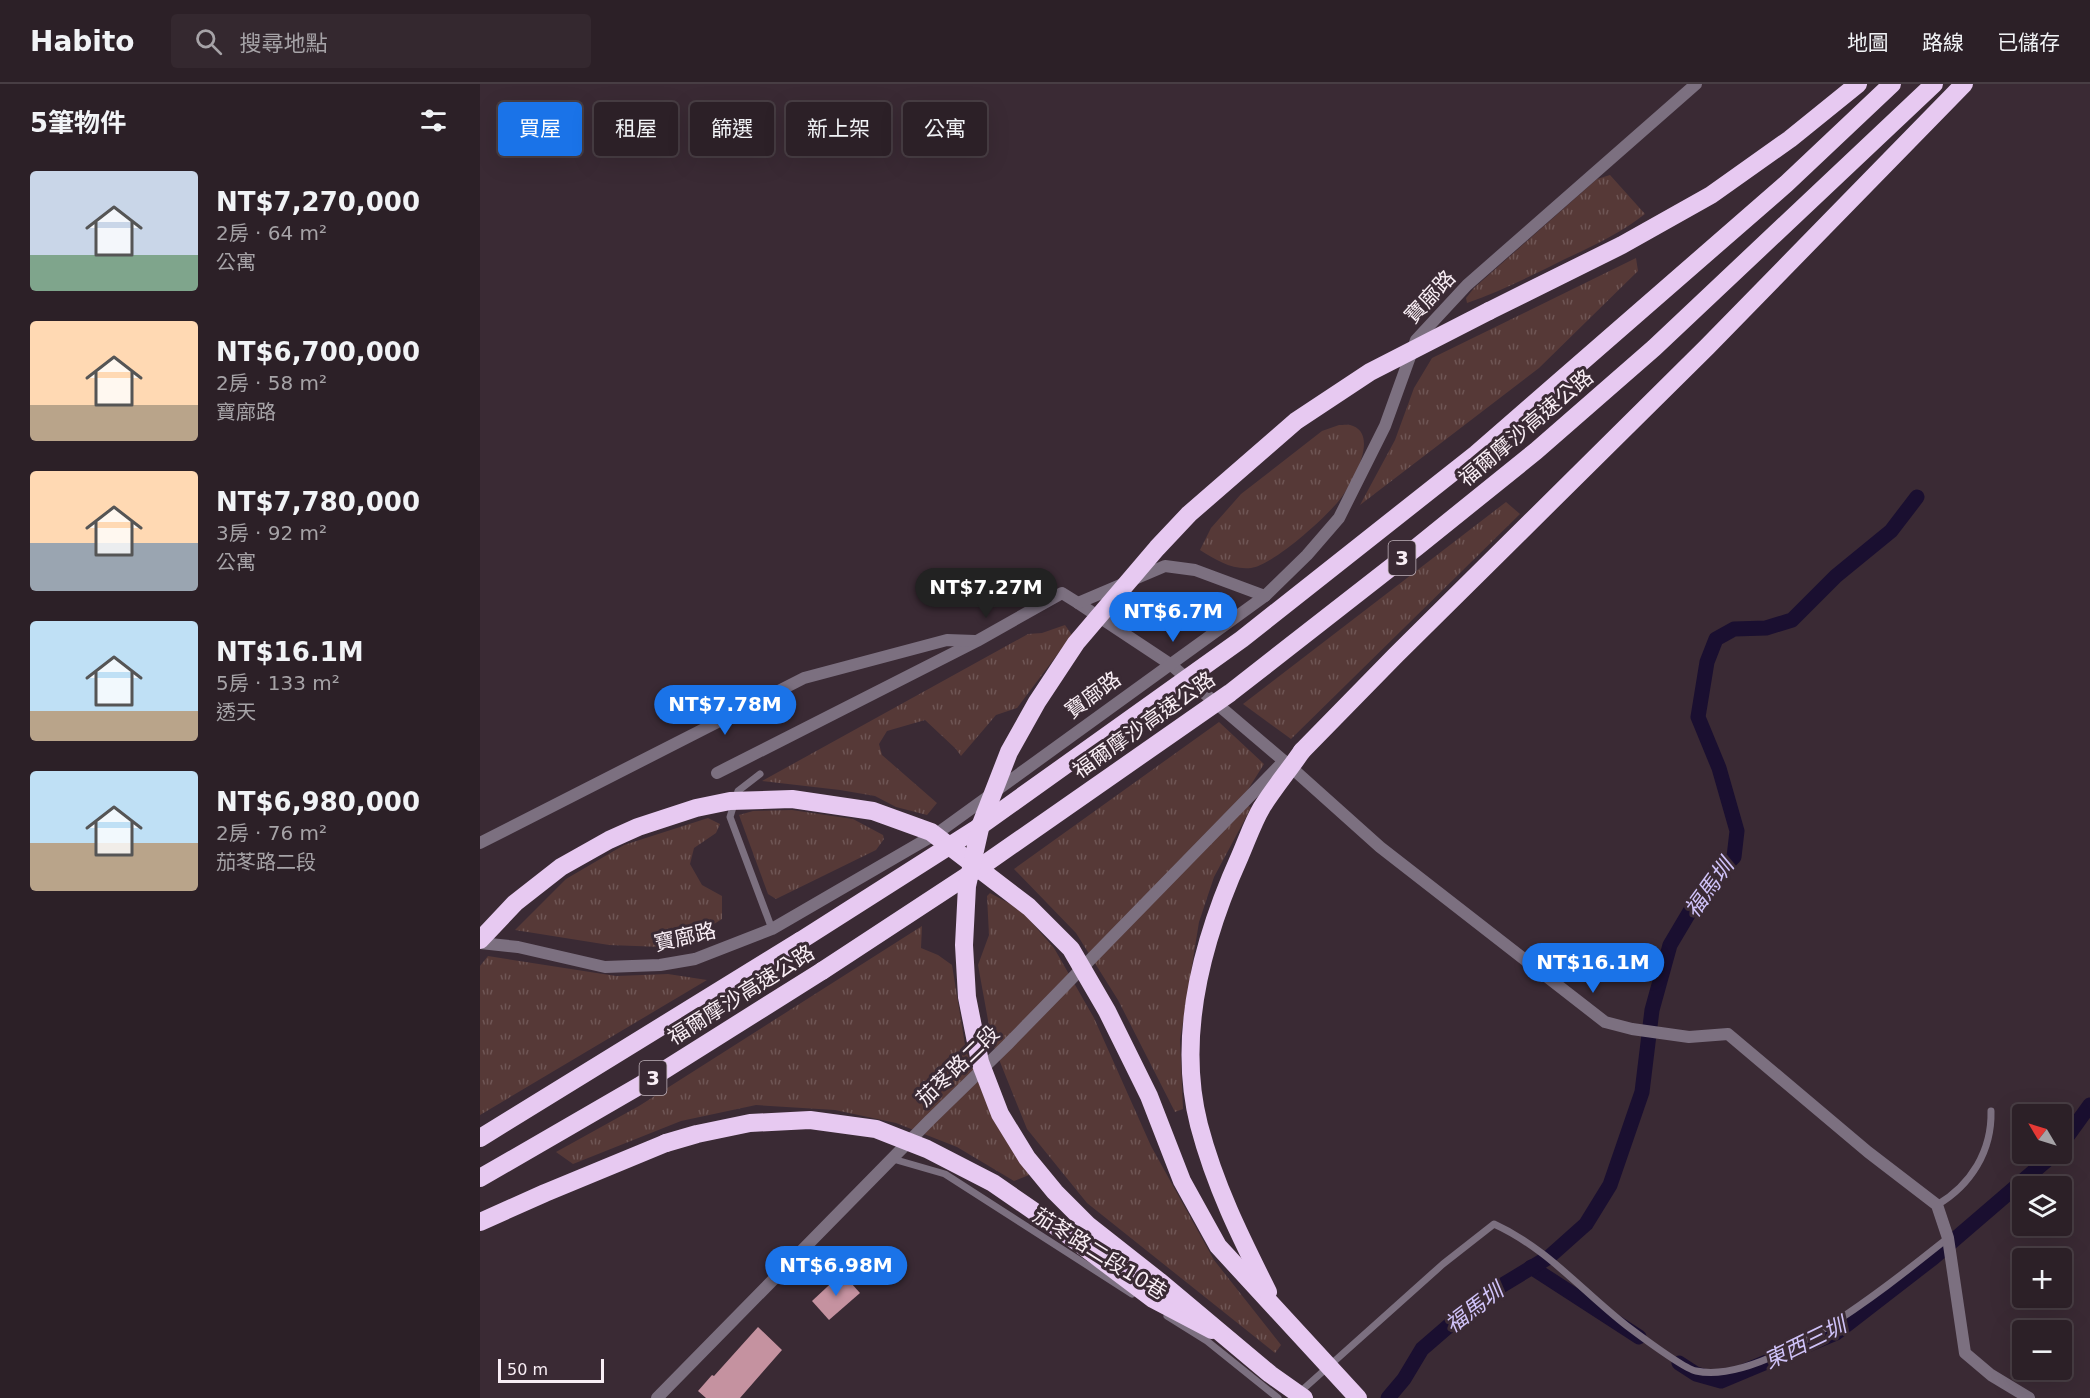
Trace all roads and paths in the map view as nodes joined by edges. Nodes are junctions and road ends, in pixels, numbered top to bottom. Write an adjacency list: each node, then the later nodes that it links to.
1 (1696, 84): 6 (street, 寶廍路)
2 (1858, 84): 24 (highway, bridge)
3 (1892, 84): 17 (highway, 福爾摩沙高速公路 / 3, bridge)
4 (1934, 84): 19 (highway, 福爾摩沙高速公路 / 3, bridge)
5 (1964, 84): 23 (highway, bridge)
6 (1265, 596): 7 (street); 9 (street, 寶廍路)
7 (1078, 603): 8 (street); 9 (street)
8 (977, 641): 11 (street); 13 (street)
9 (1170, 664): 10 (street); 14 (street, 寶廍路)
10 (1284, 761): 18 (street, 茄苳路二段); 20 (street)
11 (717, 773)
12 (760, 774): 14 (lane)
13 (480, 843)
14 (772, 929): 15 (street, 寶廍路)
15 (480, 941): 23 (highway, bridge)
16 (1991, 1111): 20 (lane)
17 (480, 1138)
18 (893, 1159): 25 (street, 茄苳路二段); 26 (lane, 茄苳路二段10巷)
19 (480, 1179)
20 (1937, 1205): 22 (street)
21 (480, 1222): 24 (highway, bridge)
22 (1948, 1238): 27 (lane); 30 (street)
23 (1280, 1315): 29 (highway, bridge)
24 (1223, 1336): 28 (highway, bridge)
25 (657, 1398)
26 (1278, 1398)
27 (1293, 1398)
28 (1304, 1398)
29 (1358, 1398)
30 (2029, 1398)

